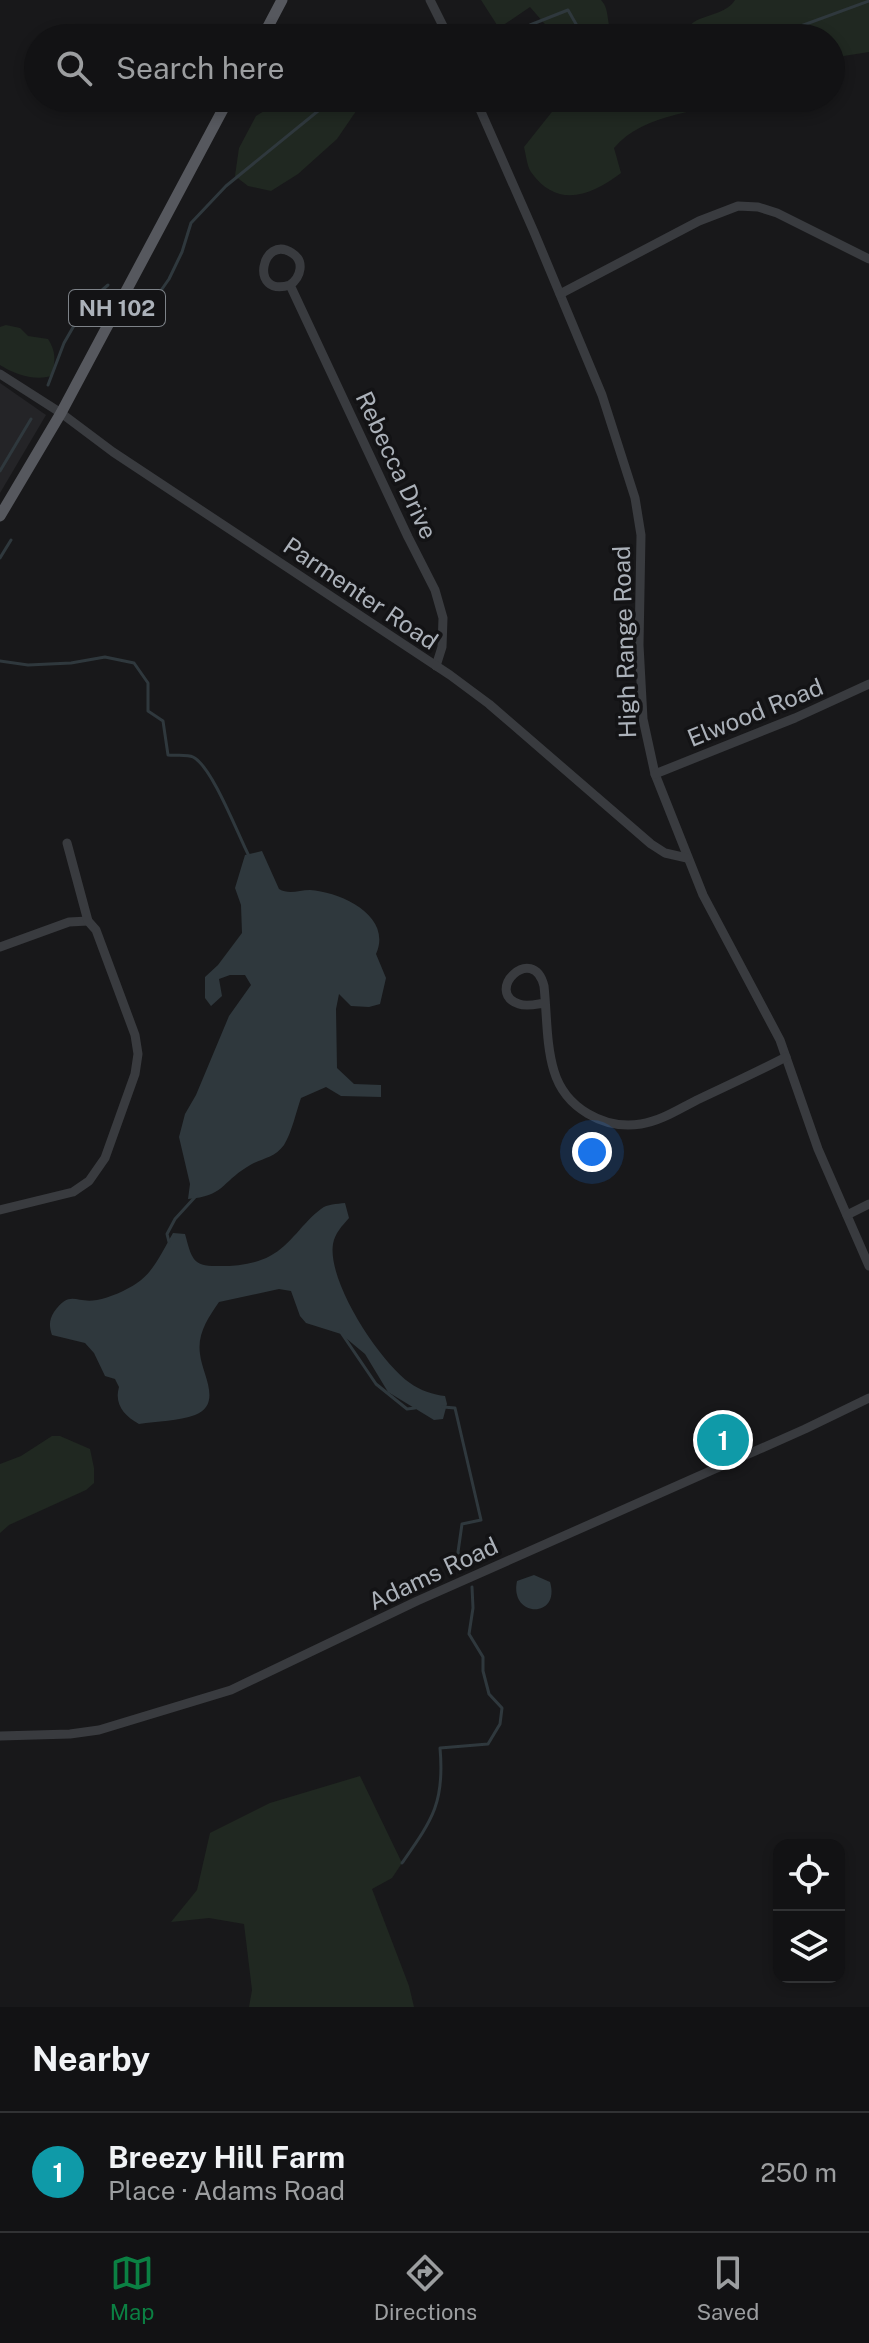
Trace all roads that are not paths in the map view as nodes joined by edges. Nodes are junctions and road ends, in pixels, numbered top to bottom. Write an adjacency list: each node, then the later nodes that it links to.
1 (282, 0): 3 (main road)
2 (430, 0): 4 (street)
3 (269, 24)
4 (442, 24)
5 (222, 112): 11 (main road, NH 102)
6 (481, 112): 9 (street, High Range Road)
7 (869, 259): 9 (street)
8 (290, 285): 8 (street, Rebecca Drive); 13 (street, Rebecca Drive)
9 (560, 294): 15 (street, High Range Road)
10 (0, 374): 11 (street, Parmenter Road)
11 (61, 413): 12 (main road, NH 102); 13 (street, Parmenter Road)
12 (0, 516)
13 (436, 666): 17 (street, Parmenter Road)
14 (869, 684): 15 (street, Elwood Road)
15 (655, 774): 17 (street, High Range Road)
16 (67, 843): 18 (street)
17 (687, 858): 21 (street, High Range Road)
18 (88, 921): 19 (street); 23 (street)
19 (0, 947)
20 (545, 1003): 20 (street); 21 (street)
21 (786, 1057): 24 (street, High Range Road)
22 (869, 1204): 24 (street)
23 (0, 1210)
24 (847, 1215): 25 (street, High Range Road)
25 (869, 1266)
26 (869, 1398): 27 (street, Adams Road)
27 (0, 1736)

